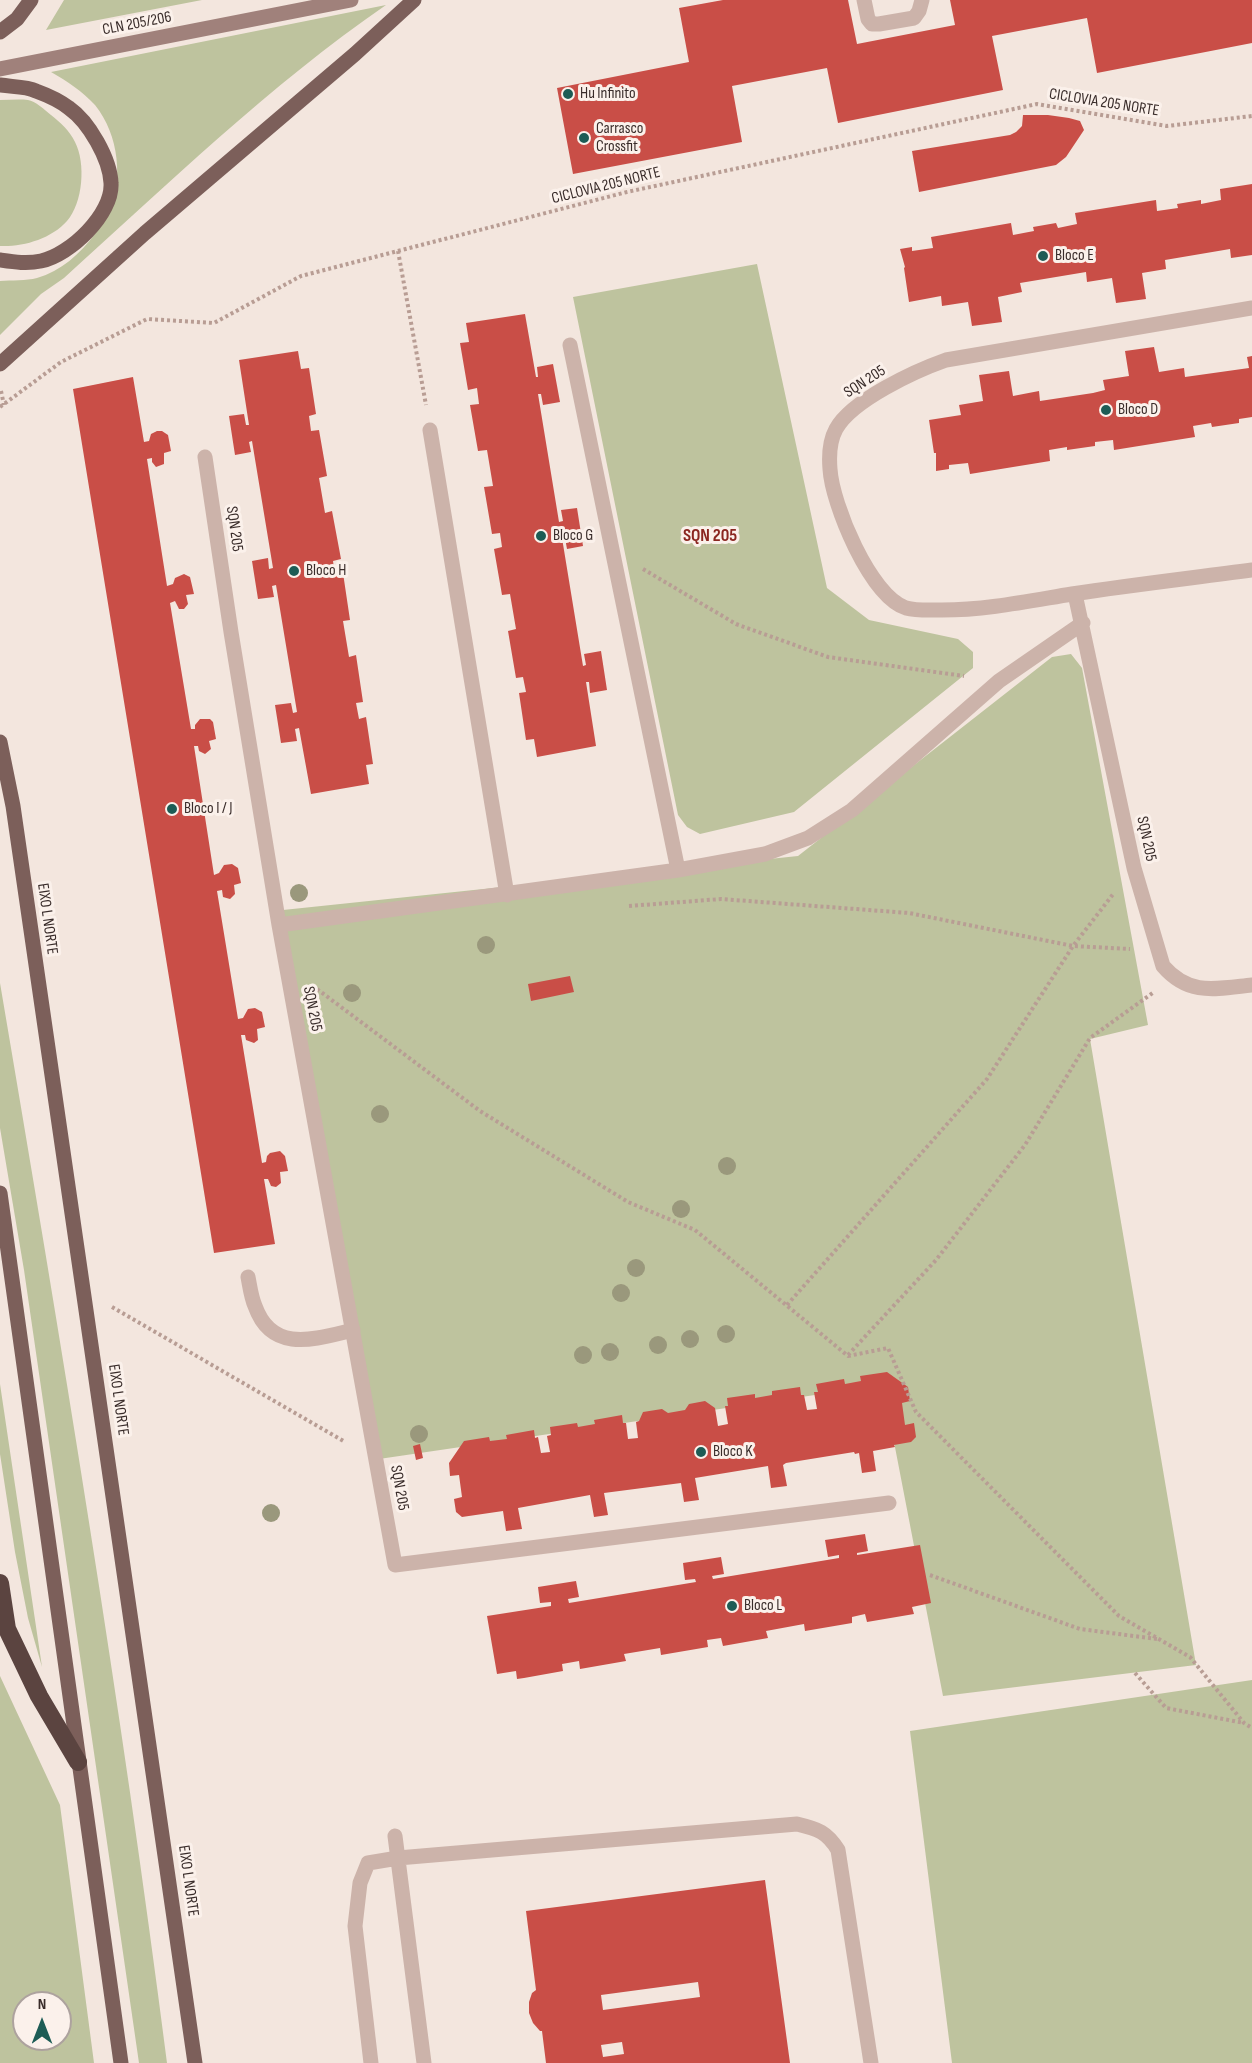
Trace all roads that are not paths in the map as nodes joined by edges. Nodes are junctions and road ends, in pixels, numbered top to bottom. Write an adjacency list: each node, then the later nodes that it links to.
1 (31, 0): 6 (main road)
2 (351, 0): 7 (street, CLN 205/206)
3 (414, 0): 12 (main road)
4 (864, 0): 5 (street)
5 (922, 0)
6 (0, 32)
7 (0, 69)
8 (0, 85): 9 (main road)
9 (0, 260)
10 (1252, 308): 16 (street, SQN 205)
11 (570, 345): 19 (street)
12 (0, 364)
13 (430, 430): 20 (street)
14 (205, 457): 21 (street, SQN 205)
15 (1252, 570): 16 (street, SQN 205)
16 (1075, 594): 17 (street, SQN 205)
17 (1083, 623): 19 (street); 22 (street, SQN 205)
18 (0, 742): 33 (main road, EIXO L NORTE)
19 (678, 870): 20 (street)
20 (507, 895): 21 (street)
21 (279, 926): 25 (street, SQN 205)
22 (1252, 985)
23 (0, 1193): 29 (main road)
24 (248, 1278): 25 (street)
25 (353, 1330): 26 (street, SQN 205)
26 (889, 1503)
27 (0, 1582): 28 (highway)
28 (3, 1627): 29 (highway)
29 (78, 1762): 32 (main road)
30 (394, 1836): 31 (street)
31 (398, 1858): 34 (street); 35 (street); 36 (street)
32 (121, 2063)
33 (195, 2063)
34 (371, 2063)
35 (424, 2063)
36 (871, 2063)

